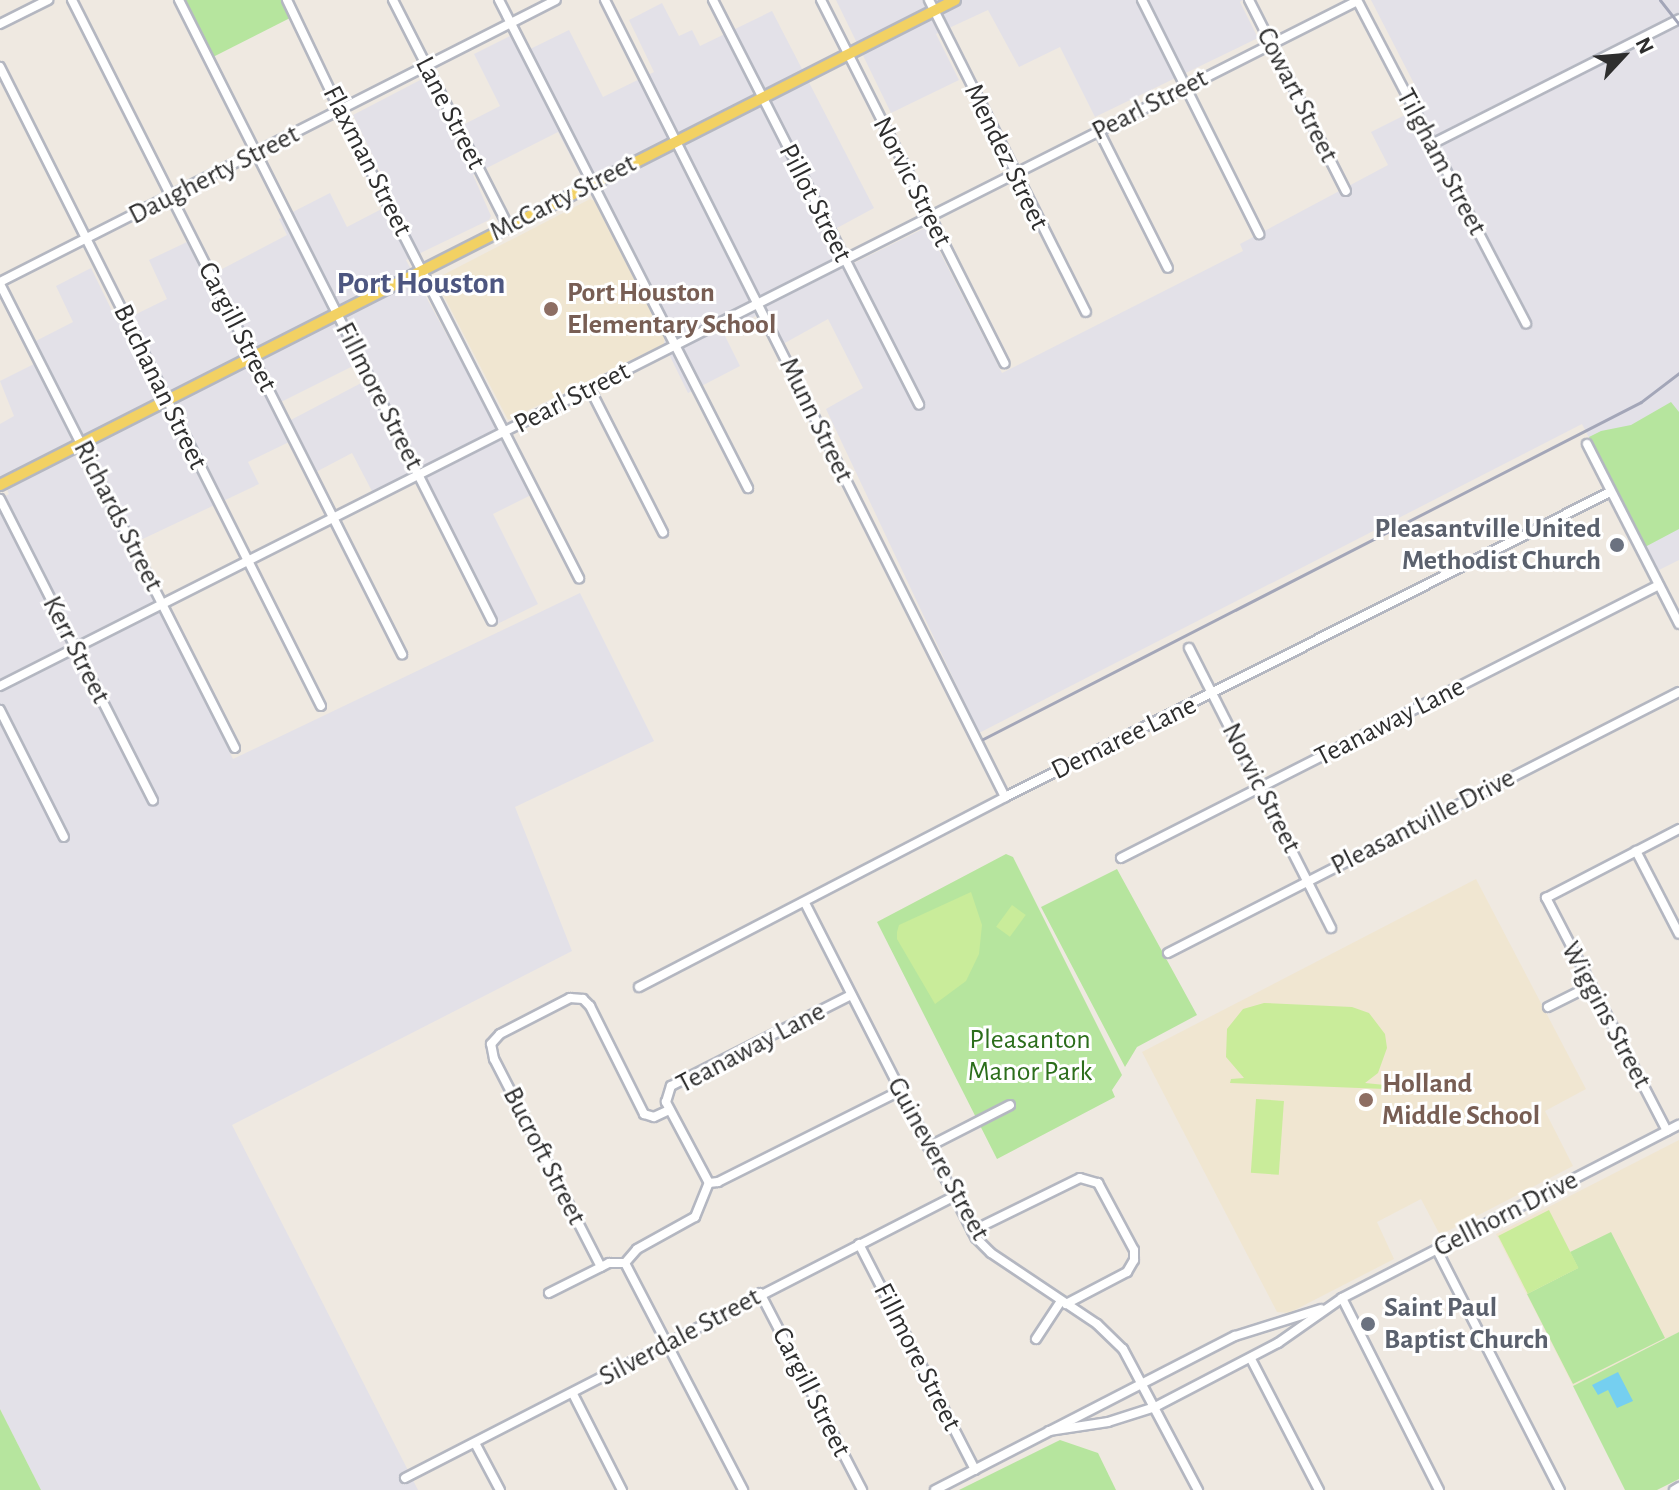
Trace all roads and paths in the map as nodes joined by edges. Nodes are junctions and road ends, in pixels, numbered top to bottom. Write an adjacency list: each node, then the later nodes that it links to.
1 (48, 0): 18 (street)
2 (72, 0): 33 (street, Cargill Street)
3 (179, 0): 29 (street, Fillmore Street)
4 (287, 0): 25 (street, Flaxman Street)
5 (393, 0): 22 (street, Lane Street)
6 (499, 0): 17 (street)
7 (556, 0): 17 (street, Daugherty Street)
8 (605, 0): 27 (street, Munn Street)
9 (713, 0): 24 (street, Pillot Street)
10 (821, 0): 20 (street, Norvic Street)
11 (955, 0): 15 (main road, McCarty Street)
12 (1142, 0): 23 (street)
13 (1249, 0): 19 (street, Cowart Street)
14 (1357, 0): 19 (street, Pearl Street); 28 (street, Tilgham Street)
15 (931, 5): 20 (main road, McCarty Street); 30 (street, Mendez Street)
16 (1679, 19): 28 (street)
17 (511, 23): 22 (street, Daugherty Street); 31 (street)
18 (0, 24)
19 (1270, 43): 23 (street, Pearl Street); 32 (street, Cowart Street)
20 (848, 56): 24 (main road, McCarty Street); 34 (street, Norvic Street)
21 (0, 67): 37 (street, Buchanan Street)
22 (426, 67): 25 (street, Daugherty Street); 35 (street, Lane Street)
23 (1186, 87): 26 (street, Pearl Street); 36 (street)
24 (762, 98): 27 (main road, McCarty Street); 38 (street, Pillot Street)
25 (340, 111): 29 (street, Daugherty Street); 39 (street, Flaxman Street)
26 (1099, 131): 30 (street, Pearl Street); 40 (street)
27 (677, 140): 31 (main road, McCarty Street); 42 (street, Munn Street)
28 (1432, 144): 45 (street, Tilgham Street)
29 (256, 154): 33 (street, Daugherty Street); 43 (street, Fillmore Street)
30 (1014, 174): 34 (street, Pearl Street); 44 (street, Mendez Street)
31 (594, 183): 35 (main road, McCarty Street); 46 (street)
32 (1346, 191)
33 (171, 196): 37 (street, Daugherty Street); 47 (street, Cargill Street)
34 (929, 217): 38 (street, Pearl Street); 48 (street, Norvic Street)
35 (508, 226): 39 (main road, McCarty Street)
36 (1259, 234)
37 (86, 239): 41 (street, Daugherty Street); 50 (street, Buchanan Street)
38 (843, 259): 42 (street, Pearl Street); 51 (street, Pillot Street)
39 (422, 268): 43 (main road, McCarty Street); 52 (street, Flaxman Street)
40 (1168, 268)
41 (0, 283): 53 (street, Richards Street)
42 (759, 304): 46 (street, Pearl Street); 78 (street, Munn Street)
43 (337, 312): 47 (main road, McCarty Street); 55 (street, Fillmore Street)
44 (1086, 312)
45 (1526, 323)
46 (676, 345): 49 (street, Pearl Street); 57 (street)
47 (252, 357): 50 (main road, McCarty Street); 60 (street, Cargill Street)
48 (1004, 363)
49 (590, 389): 52 (street, Pearl Street); 61 (street)
50 (168, 401): 53 (main road, McCarty Street); 62 (street, Buchanan Street)
51 (919, 405)
52 (506, 432): 55 (street, Pearl Street); 63 (street, Flaxman Street)
53 (82, 444): 56 (main road, McCarty Street); 65 (street, Richards Street)
54 (1587, 444): 58 (street)
55 (419, 476): 60 (street, Pearl Street); 66 (street, Fillmore Street)
56 (0, 485)
57 (748, 488)
58 (1610, 492): 64 (street); 73 (street, Demaree Lane)
59 (0, 499): 69 (street, Kerr Street)
60 (333, 518): 62 (street, Pearl Street); 70 (street, Cargill Street)
61 (663, 532)
62 (246, 561): 65 (street, Pearl Street); 74 (street, Buchanan Street)
63 (579, 578)
64 (1659, 585): 67 (street); 77 (street, Teanaway Lane)
65 (163, 605): 69 (street, Pearl Street); 76 (street, Richards Street)
66 (492, 621)
67 (1679, 624)
68 (1189, 648): 73 (street, Norvic Street)
69 (76, 649): 71 (street, Pearl Street); 79 (street, Kerr Street)
70 (402, 654)
71 (0, 686)
72 (1679, 692): 84 (street, Pleasantville Drive)
73 (1213, 694): 77 (street, Norvic Street); 78 (street, Demaree Lane)
74 (321, 706)
75 (0, 710): 81 (street)
76 (235, 748)
77 (1261, 788): 83 (street, Teanaway Lane); 84 (street, Norvic Street)
78 (1005, 797): 85 (street, Demaree Lane)
79 (153, 800)
80 (1679, 829): 82 (street)
81 (64, 837)
82 (1636, 851): 87 (street); 89 (street, Wiggins Street)
83 (1121, 858)
84 (1308, 881): 86 (street, Norvic Street); 88 (street, Pleasantville Drive)
85 (805, 903): 90 (street, Demaree Lane); 91 (street, Guinevere Street)
86 (1331, 928)
87 (1679, 934)
88 (1168, 953)
89 (1590, 986): 92 (street); 97 (street, Wiggins Street)
90 (639, 987)
91 (851, 995): 93 (street, Guinevere Street); 95 (street, Teanaway Lane)
92 (1548, 1007)
93 (900, 1091): 98 (street, Guinevere Street); 99 (street)
94 (1010, 1105): 98 (street)
95 (669, 1110): 99 (street); 105 (street, Bucroft Street)
96 (1679, 1125): 97 (street, Gellhorn Drive)
97 (1667, 1131): 103 (street, Gellhorn Drive)
98 (928, 1147): 100 (street, Guinevere Street)
99 (709, 1183): 104 (street)
100 (955, 1196): 101 (street, Guinevere Street); 102 (street, Silverdale Street)
101 (972, 1231): 109 (street, Guinevere Street); 109 (street)
102 (859, 1244): 107 (street, Silverdale Street); 119 (street, Fillmore Street)
103 (1437, 1250): 108 (street, Gellhorn Drive); 129 (street)
104 (625, 1263): 105 (street); 112 (street)
105 (601, 1267): 106 (street)
106 (549, 1293)
107 (760, 1293): 112 (street, Silverdale Street); 124 (street, Cargill Street)
108 (1342, 1298): 110 (street, Gellhorn Drive); 128 (street)
109 (1064, 1302): 111 (street); 114 (street, Guinevere Street)
110 (1333, 1305): 113 (street, Gellhorn Drive); 114 (street, Gellhorn Drive)
111 (1036, 1339)
112 (667, 1344): 115 (street, Silverdale Street); 123 (street)
113 (1251, 1359): 116 (street, Gellhorn Drive); 127 (street)
114 (1143, 1383): 116 (street, Guinevere Street); 117 (street, Gellhorn Drive)
115 (573, 1394): 118 (street, Silverdale Street); 122 (street)
116 (1155, 1407): 117 (street, Gellhorn Drive); 126 (street, Guinevere Street)
117 (1049, 1431): 119 (street, Gellhorn Drive)
118 (475, 1443): 120 (street, Silverdale Street); 121 (street)
119 (975, 1470): 125 (street, Gellhorn Drive)
120 (405, 1478)
121 (500, 1490)
122 (622, 1490)
123 (743, 1490)
124 (862, 1490)
125 (935, 1490)
126 (1198, 1490)
127 (1319, 1490)
128 (1439, 1490)
129 (1560, 1490)

